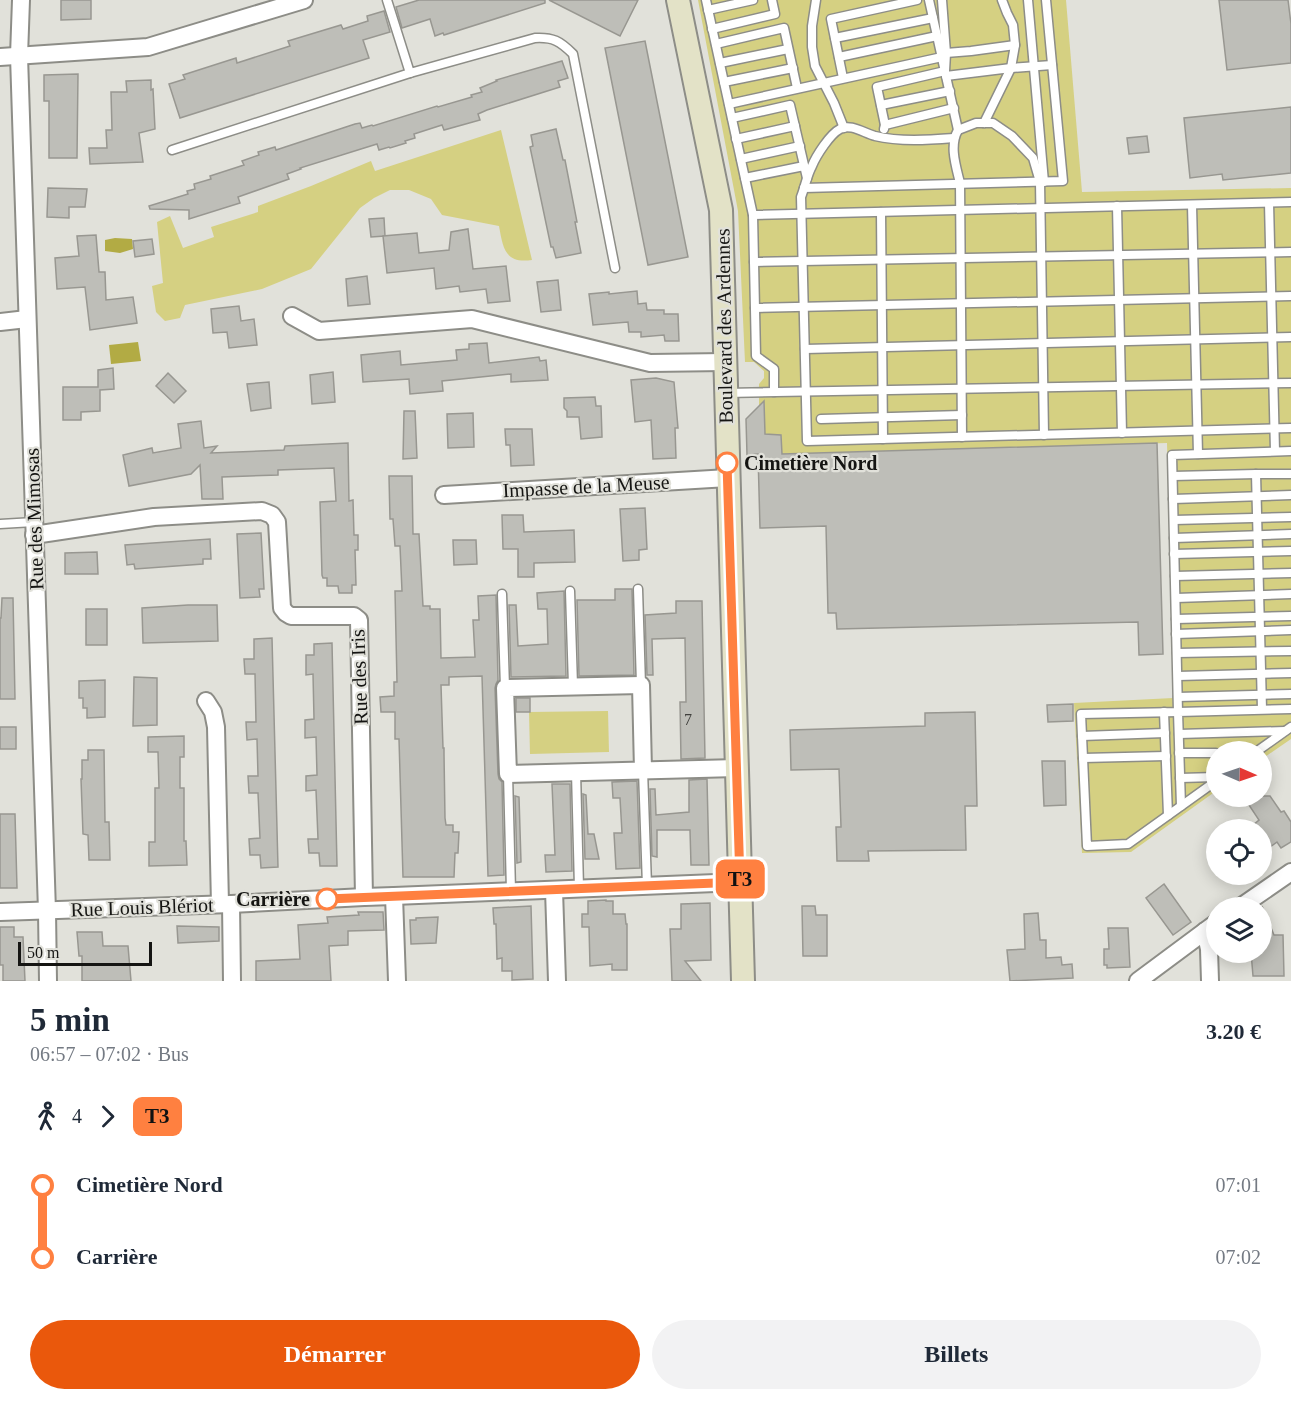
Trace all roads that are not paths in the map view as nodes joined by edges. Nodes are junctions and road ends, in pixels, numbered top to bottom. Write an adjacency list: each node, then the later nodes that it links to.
1 (21, 0): 24 (street, Rue des Mimosas)
2 (304, 0): 24 (street)
3 (387, 0): 32 (lane)
4 (678, 0): 97 (main road, Boulevard des Ardennes)
5 (706, 0): 15 (lane)
6 (753, 0): 15 (lane)
7 (772, 0): 17 (lane)
8 (816, 0): 36 (lane)
9 (917, 0): 19 (lane)
10 (929, 0): 16 (lane)
11 (942, 0): 23 (lane)
12 (1002, 0): 21 (lane)
13 (1028, 0): 29 (lane)
14 (1046, 0): 28 (lane)
15 (708, 10): 17 (lane)
16 (933, 18): 18 (lane); 19 (lane)
17 (712, 28): 20 (lane)
18 (937, 36): 23 (lane); 26 (lane)
19 (835, 38): 26 (lane)
20 (716, 44): 22 (lane); 27 (lane)
21 (1016, 45): 23 (lane); 31 (lane)
22 (788, 49): 27 (lane); 30 (lane)
23 (944, 55): 33 (lane); 34 (lane)
24 (19, 56): 25 (street); 87 (street, Rue des Mimosas)
25 (0, 57)
26 (839, 57): 34 (lane)
27 (720, 63): 35 (lane)
28 (1052, 65): 29 (lane); 55 (lane)
29 (1034, 66): 31 (lane); 55 (lane)
30 (793, 68): 35 (lane); 37 (lane)
31 (1011, 68): 33 (lane); 43 (lane)
32 (410, 73): 51 (lane); 76 (lane)
33 (946, 73): 38 (lane); 40 (lane)
34 (843, 78): 36 (lane)
35 (724, 82): 39 (lane)
36 (823, 82): 37 (lane); 46 (lane)
37 (797, 88): 39 (lane)
38 (950, 91): 40 (lane); 41 (lane)
39 (729, 104): 42 (lane)
40 (881, 105): 44 (lane)
41 (954, 108): 44 (lane); 47 (lane)
42 (732, 118): 45 (lane); 49 (lane)
43 (984, 123): 47 (lane); 55 (lane)
44 (885, 125): 48 (lane)
45 (795, 126): 49 (lane); 50 (lane)
46 (844, 128): 48 (lane); 57 (lane)
47 (956, 134): 48 (lane); 56 (lane)
48 (883, 137)
49 (736, 139): 52 (lane)
50 (800, 146): 52 (lane); 53 (lane)
51 (172, 150)
52 (741, 159): 54 (lane)
53 (804, 165): 54 (lane); 57 (lane)
54 (745, 178): 66 (lane)
55 (1042, 182): 56 (lane); 62 (lane)
56 (960, 183): 57 (lane); 63 (lane)
57 (806, 184): 65 (lane)
58 (1291, 202): 59 (lane)
59 (1269, 203): 60 (lane); 68 (lane)
60 (1192, 205): 61 (lane); 69 (lane)
61 (1117, 206): 62 (lane); 70 (lane)
62 (1040, 208): 63 (lane); 71 (lane)
63 (960, 210): 64 (lane); 72 (lane)
64 (881, 212): 65 (lane); 73 (lane)
65 (801, 214): 66 (lane); 74 (lane)
66 (753, 215): 75 (lane)
67 (1291, 252): 68 (lane)
68 (1270, 253): 69 (lane); 77 (lane)
69 (1193, 254): 70 (lane); 79 (lane)
70 (1118, 255): 71 (lane); 80 (lane)
71 (1041, 257): 72 (lane); 81 (lane)
72 (961, 258): 73 (lane); 82 (lane)
73 (882, 260): 74 (lane); 83 (lane)
74 (803, 261): 75 (lane); 84 (lane)
75 (754, 262): 85 (lane)
76 (615, 268)
77 (1272, 296): 78 (lane); 79 (lane); 90 (lane)
78 (1291, 296)
79 (1194, 298): 80 (lane); 91 (lane)
80 (1119, 300): 81 (lane); 92 (lane)
81 (1042, 302): 82 (lane); 93 (lane)
82 (961, 303): 83 (lane); 94 (lane)
83 (882, 305): 84 (lane); 95 (lane)
84 (804, 307): 85 (lane); 96 (lane)
85 (754, 308): 106 (lane)
86 (292, 316): 97 (street)
87 (27, 319): 88 (street); 133 (street, Rue des Mimosas)
88 (0, 322)
89 (1291, 337): 90 (lane)
90 (1272, 338): 91 (lane); 98 (lane)
91 (1195, 340): 92 (lane); 100 (lane)
92 (1120, 341): 93 (lane); 101 (lane)
93 (1042, 343): 94 (lane); 102 (lane)
94 (962, 345): 95 (lane); 103 (lane)
95 (883, 347): 96 (lane); 104 (lane)
96 (805, 349): 105 (lane)
97 (725, 362): 107 (main road, Boulevard des Ardennes)
98 (1274, 383): 99 (lane); 100 (lane); 112 (lane)
99 (1291, 383)
100 (1196, 385): 101 (lane); 113 (lane)
101 (1120, 386): 102 (lane); 114 (lane)
102 (1043, 387): 103 (lane); 115 (lane)
103 (962, 388): 104 (lane); 108 (lane)
104 (883, 390): 105 (lane); 109 (lane)
105 (806, 391): 106 (lane); 117 (lane)
106 (774, 392): 107 (lane)
107 (726, 393): 124 (main road, Boulevard des Ardennes)
108 (962, 415): 109 (lane); 116 (lane)
109 (883, 417): 110 (lane); 117 (lane)
110 (821, 419)
111 (1291, 428): 112 (lane)
112 (1275, 429): 113 (lane); 118 (lane)
113 (1198, 431): 114 (lane); 120 (lane)
114 (1122, 433): 115 (lane)
115 (1044, 435): 116 (lane)
116 (963, 437): 117 (lane)
117 (883, 439)
118 (1275, 451): 119 (lane); 120 (lane)
119 (1291, 451)
120 (1198, 454): 123 (lane)
121 (1256, 474): 122 (lane); 123 (lane); 127 (lane)
122 (1291, 474)
123 (1173, 476): 128 (lane)
124 (728, 478): 125 (street, Impasse de la Meuse); 181 (main road, Boulevard des Ardennes)
125 (444, 495)
126 (1291, 495): 127 (lane)
127 (1257, 496): 128 (lane); 130 (lane)
128 (1173, 499): 131 (lane)
129 (1291, 517): 130 (lane)
130 (1257, 518): 131 (lane); 135 (lane)
131 (1174, 520): 136 (lane)
132 (0, 524): 133 (lane)
133 (34, 528): 196 (street, Rue des Iris); 200 (street, Rue des Mimosas)
134 (1291, 534): 135 (lane)
135 (1257, 536): 136 (lane); 138 (lane)
136 (1174, 538): 139 (lane)
137 (1291, 551): 138 (lane)
138 (1258, 552): 139 (lane); 141 (lane)
139 (1174, 554): 142 (lane)
140 (1291, 573): 141 (lane)
141 (1258, 574): 142 (lane); 147 (lane)
142 (1175, 576): 148 (lane)
143 (638, 589): 161 (lane)
144 (570, 591): 162 (lane)
145 (502, 594): 163 (lane)
146 (1291, 594): 147 (lane)
147 (1259, 595): 148 (lane); 150 (lane)
148 (1176, 598): 151 (lane)
149 (1291, 616): 150 (lane)
150 (1259, 617): 151 (lane); 153 (lane)
151 (1176, 619): 154 (lane)
152 (1291, 630): 153 (lane)
153 (1260, 631): 154 (lane); 155 (lane)
154 (1176, 634): 157 (lane)
155 (1260, 651): 156 (lane); 157 (lane); 159 (lane)
156 (1291, 651)
157 (1177, 653): 160 (lane)
158 (1291, 672): 159 (lane)
159 (1260, 674): 160 (lane); 165 (lane)
160 (1178, 676): 166 (lane)
161 (641, 685): 162 (street); 182 (street)
162 (573, 686): 163 (street)
163 (505, 688): 184 (street)
164 (1291, 694): 165 (lane)
165 (1261, 695): 166 (lane); 169 (lane)
166 (1178, 697): 171 (lane)
167 (206, 701): 199 (street)
168 (1291, 709): 169 (lane)
169 (1262, 710): 171 (lane)
170 (1164, 712): 171 (lane); 173 (lane); 175 (lane)
171 (1179, 712): 174 (lane)
172 (1288, 729): 174 (lane); 176 (lane)
173 (1165, 733): 175 (lane); 179 (lane)
174 (1179, 734): 177 (lane)
175 (1082, 736): 180 (lane)
176 (1271, 741)
177 (1179, 753): 178 (lane); 185 (lane)
178 (1206, 753)
179 (1166, 756): 180 (lane); 189 (lane)
180 (1083, 758): 189 (lane)
181 (737, 768): 182 (street); 191 (main road, Boulevard des Ardennes)
182 (643, 770): 183 (street); 192 (lane)
183 (576, 772): 184 (street); 193 (lane)
184 (508, 774): 195 (lane)
185 (1180, 778): 186 (lane); 188 (lane)
186 (1206, 779)
187 (1206, 787): 188 (lane)
188 (1181, 806): 189 (lane)
189 (1168, 815)
190 (1291, 872): 198 (street)
191 (740, 882): 192 (street, Rue Louis Blériot); 208 (main road, Boulevard des Ardennes)
192 (647, 886): 193 (street, Rue Louis Blériot)
193 (579, 888): 194 (street, Rue Louis Blériot)
194 (554, 890): 195 (street, Rue Louis Blériot); 207 (street)
195 (511, 891): 197 (street, Rue Louis Blériot)
196 (364, 897): 197 (street, Rue Louis Blériot); 199 (street, Rue Louis Blériot)
197 (394, 897): 206 (street)
198 (1255, 897)
199 (225, 904): 200 (street, Rue Louis Blériot); 205 (street)
200 (47, 911): 201 (street, Rue Louis Blériot); 204 (street, Rue des Mimosas)
201 (0, 912)
202 (1206, 931): 209 (street)
203 (1209, 963): 210 (street)
204 (48, 981)
205 (232, 981)
206 (397, 981)
207 (557, 981)
208 (743, 981)
209 (1138, 981)
210 (1210, 981)

